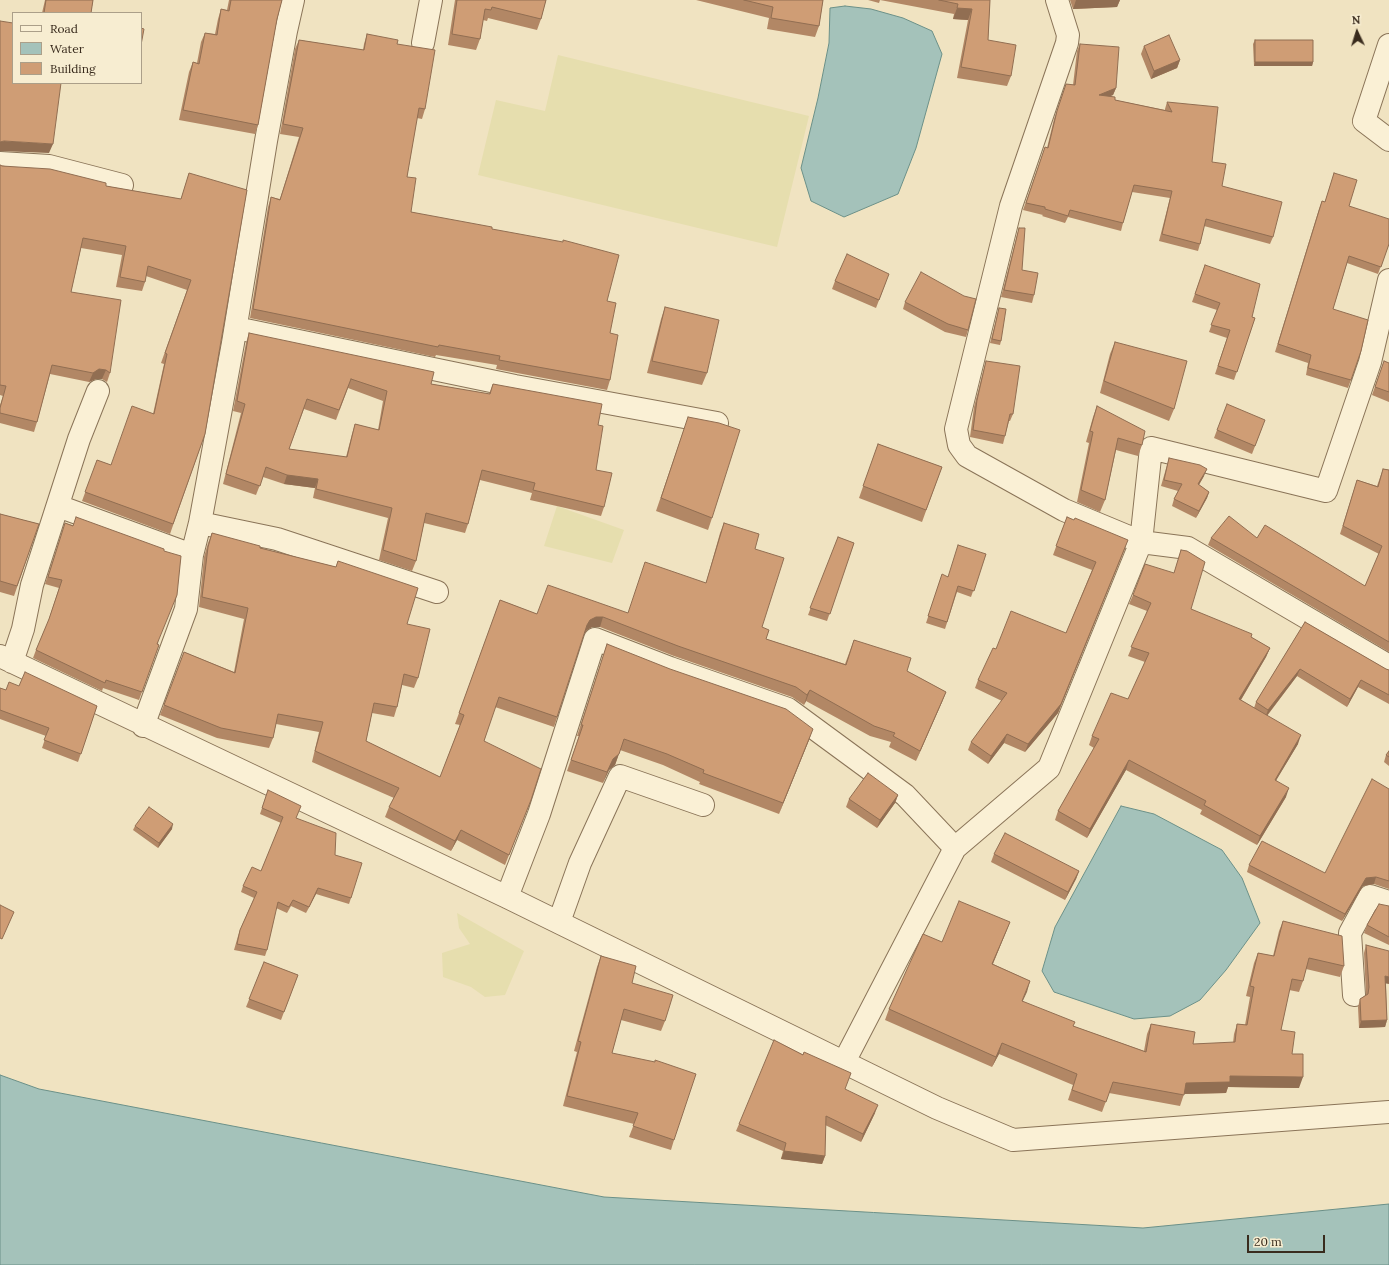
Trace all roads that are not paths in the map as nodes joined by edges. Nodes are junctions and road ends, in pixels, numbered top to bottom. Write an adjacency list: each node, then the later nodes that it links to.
1 (293, 0): 10 (street)
2 (431, 0): 4 (street)
3 (1057, 0): 15 (street)
4 (423, 43)
5 (1389, 45): 6 (street)
6 (1389, 140)
7 (0, 162): 8 (street)
8 (122, 185)
9 (1389, 280): 15 (street)
10 (236, 328): 12 (street); 14 (street)
11 (98, 391): 13 (street)
12 (718, 423)
13 (58, 506): 16 (street); 18 (street)
14 (200, 523): 16 (street); 17 (street)
15 (1141, 542): 19 (street); 22 (street)
16 (192, 555): 20 (street)
17 (437, 592)
18 (6, 659): 20 (street)
19 (1389, 666)
20 (143, 726): 23 (street)
21 (703, 805): 25 (street)
22 (955, 848): 23 (street); 27 (street)
23 (507, 897): 25 (street)
24 (1389, 902): 26 (street)
25 (559, 922): 27 (street)
26 (1354, 994)
27 (844, 1062): 28 (street)
28 (1389, 1112)

